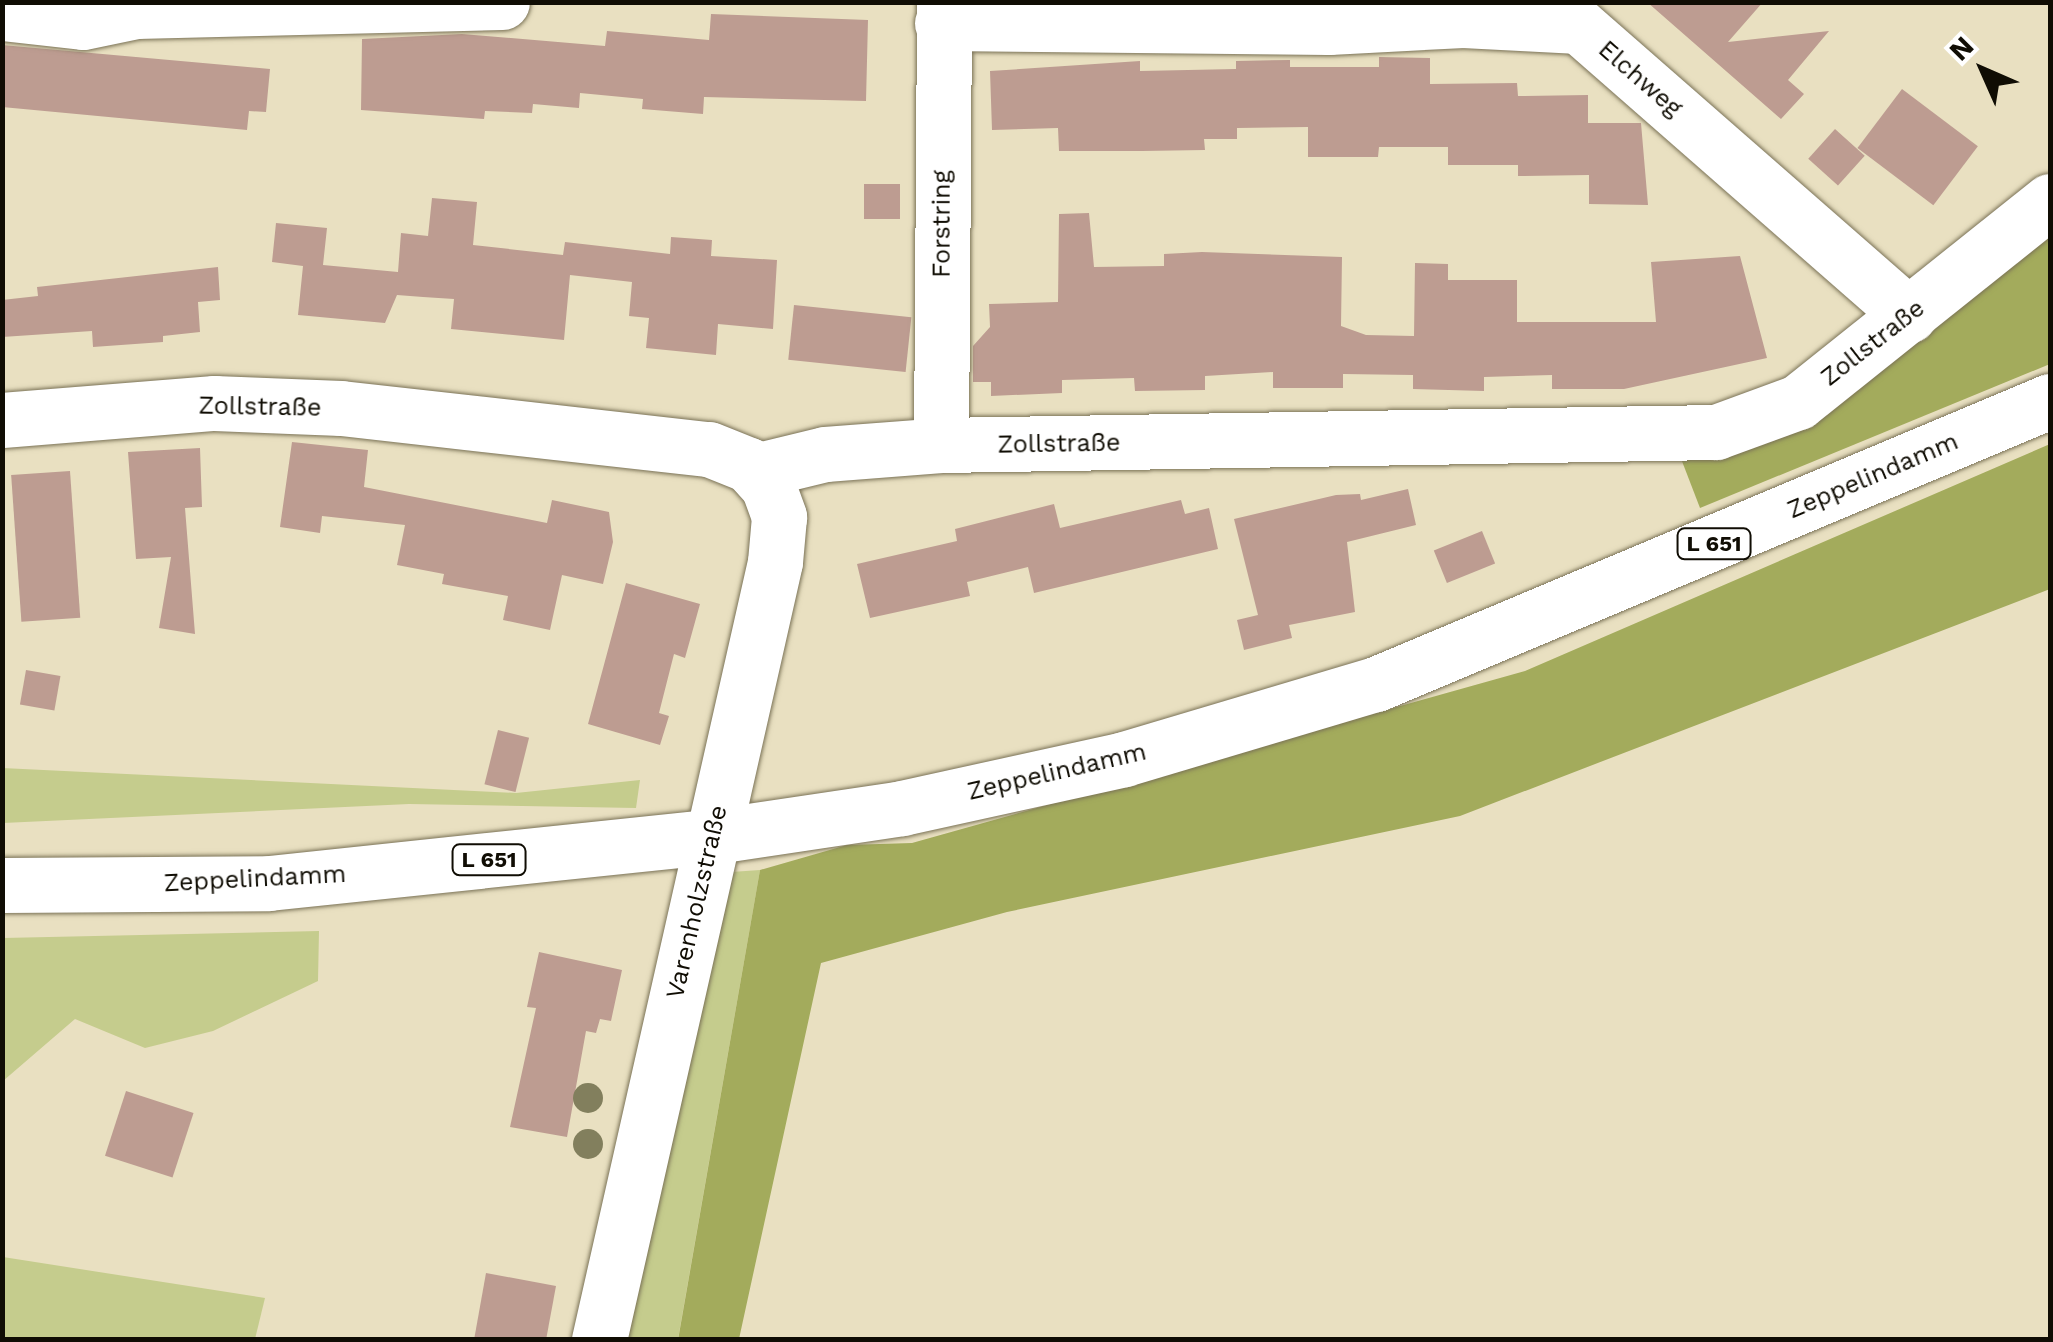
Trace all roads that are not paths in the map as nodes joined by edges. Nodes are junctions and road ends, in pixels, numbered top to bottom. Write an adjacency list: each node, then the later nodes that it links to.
1 (502, 2): 3 (street)
2 (943, 12): 5 (street, Elchweg); 8 (street, Forstring)
3 (2, 13)
4 (2050, 200): 5 (street, Zollstraße)
5 (1908, 315): 8 (street, Zollstraße)
6 (2050, 400): 10 (street, Zeppelindamm / L 651)
7 (2, 420): 9 (street, Zollstraße)
8 (941, 446): 9 (street, Zollstraße)
9 (755, 471): 10 (street, Varenholzstraße)
10 (709, 837): 11 (street, Zeppelindamm / L 651); 12 (street, Varenholzstraße)
11 (2, 885)
12 (599, 1340)

